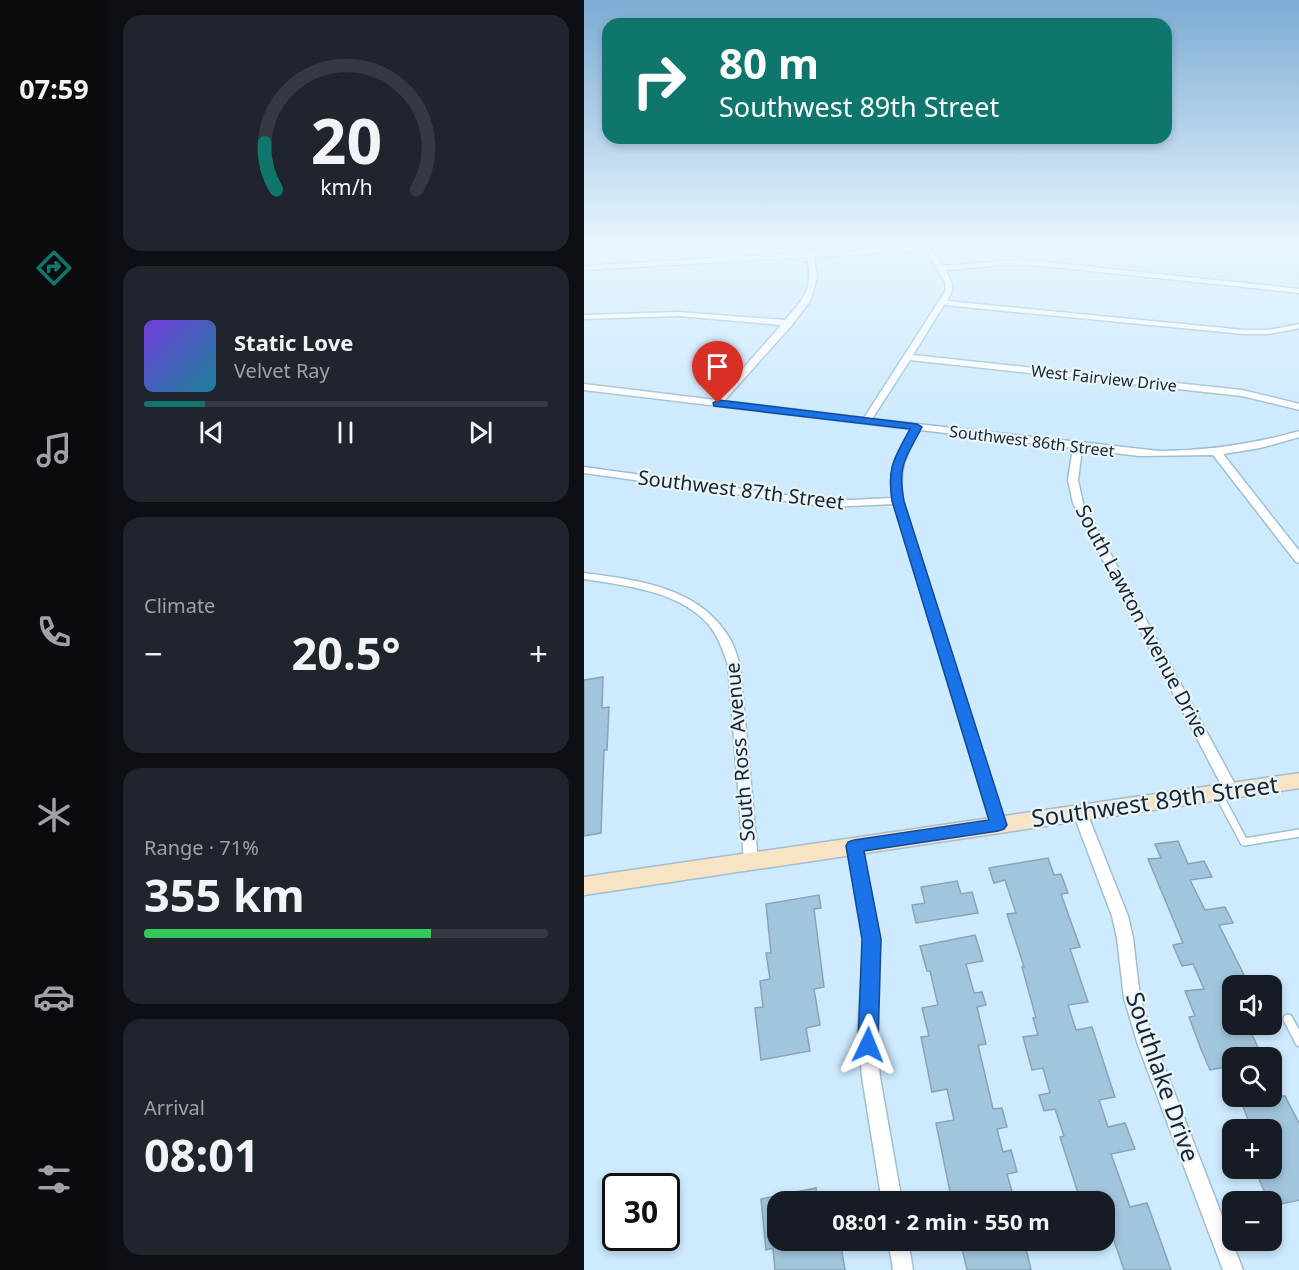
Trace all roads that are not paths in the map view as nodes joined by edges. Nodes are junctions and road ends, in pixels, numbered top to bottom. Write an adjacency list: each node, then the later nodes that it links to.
1 (805, 302): 4 (street)
2 (942, 303): 5 (street); 6 (street)
3 (584, 317): 4 (street)
4 (789, 323): 8 (street)
5 (1300, 326)
6 (908, 357): 9 (street, West Fairview Drive); 10 (street)
7 (584, 387): 8 (street, Southwest 86th Street)
8 (718, 403): 10 (street, Southwest 86th Street)
9 (1300, 407)
10 (866, 421): 11 (street, Southwest 86th Street)
11 (917, 427): 13 (street, Southwest 86th Street); 16 (street)
12 (1300, 434): 14 (street, Southwest 86th Street)
13 (1078, 447): 14 (street, Southwest 86th Street); 20 (street, South Lawton Avenue Drive)
14 (1216, 452): 17 (street)
15 (584, 470): 16 (street, Southwest 87th Street)
16 (898, 501): 22 (street)
17 (1300, 560)
18 (584, 576): 25 (street, South Ross Avenue)
19 (1300, 780): 20 (main road, Southwest 89th Street)
20 (1224, 791): 21 (main road, Southwest 89th Street); 23 (lane)
21 (1080, 813): 22 (main road, Southwest 89th Street); 32 (street, Southlake Drive)
22 (998, 825): 24 (main road, Southwest 89th Street)
23 (1300, 833)
24 (854, 846): 25 (main road, Southwest 89th Street); 29 (street)
25 (750, 861): 26 (main road, Southwest 89th Street)
26 (584, 886)
27 (1288, 1019): 28 (lane)
28 (1300, 1042)
29 (890, 1191)
30 (900, 1251): 31 (street)
31 (903, 1270)
32 (1233, 1270)

